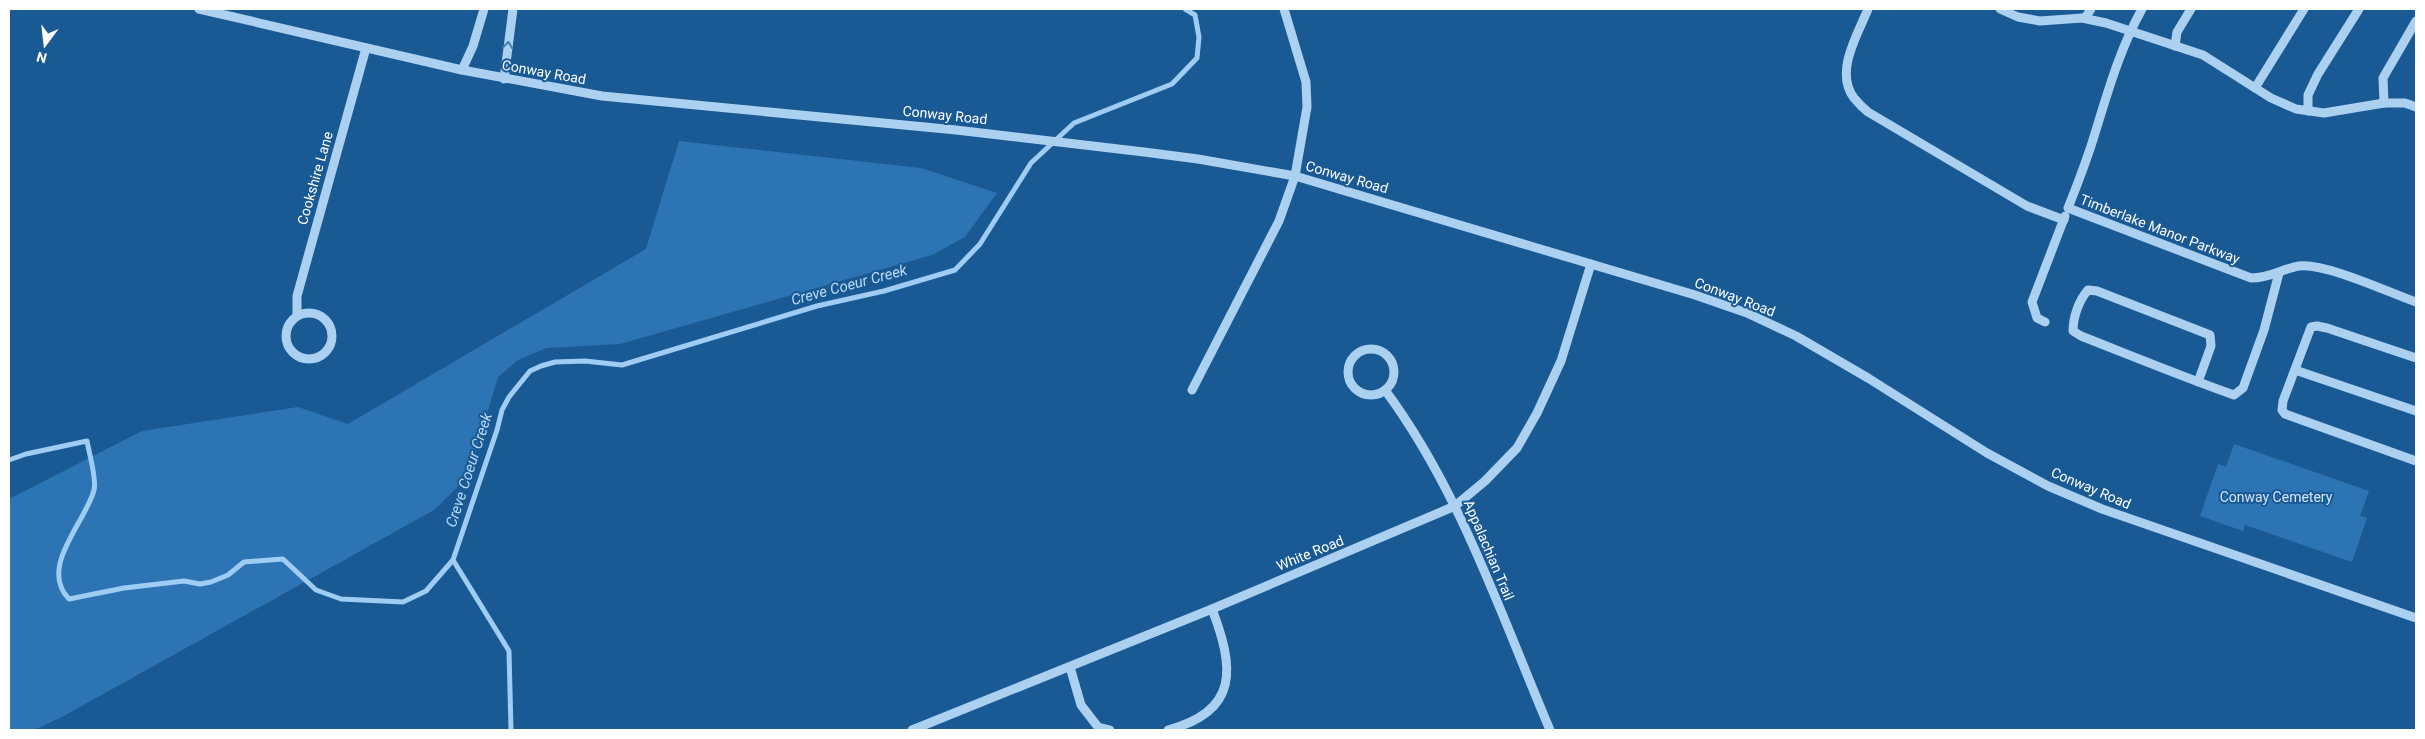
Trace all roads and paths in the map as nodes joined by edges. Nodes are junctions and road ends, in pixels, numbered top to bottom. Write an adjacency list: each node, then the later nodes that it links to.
1 (199, 9): 16 (street, Conway Road)
2 (484, 9): 17 (street)
3 (513, 9): 18 (street, one-way to 3)
4 (1284, 9): 23 (street)
5 (1868, 9): 25 (street)
6 (2000, 9): 12 (street)
7 (2091, 9): 12 (street)
8 (2142, 9): 14 (street, Timberlake Manor Parkway)
9 (2191, 9): 15 (street)
10 (2304, 9): 19 (street)
11 (2359, 9): 22 (street)
12 (2085, 18): 14 (street)
13 (2416, 21): 20 (street)
14 (2129, 31): 15 (street); 24 (street, Timberlake Manor Parkway)
15 (2175, 46): 19 (street)
16 (366, 48): 17 (street, Conway Road); 29 (street, Cookshire Lane)
17 (462, 70): 18 (street, Conway Road)
18 (504, 78): 23 (street, Conway Road)
19 (2255, 88): 22 (street)
20 (2384, 103): 21 (street); 22 (street)
21 (2416, 107)
22 (2308, 111)
23 (1295, 176): 26 (street, Conway Road); 34 (street)
24 (2068, 208): 25 (street); 27 (street, Timberlake Manor Parkway)
25 (2064, 220): 30 (street)
26 (1591, 264): 38 (street, White Road); 40 (street, Conway Road)
27 (2279, 273): 28 (street, Timberlake Manor Parkway); 33 (street)
28 (2416, 302)
29 (298, 316): 29 (street)
30 (2045, 322)
31 (2416, 358): 32 (street)
32 (2295, 370): 36 (street); 37 (street)
33 (2198, 382): 33 (street)
34 (1192, 390)
35 (1385, 390): 35 (street); 38 (street, Appalachian Trail)
36 (2416, 411)
37 (2416, 461)
38 (1455, 506): 39 (street, White Road); 45 (street, Appalachian Trail)
39 (1212, 609): 41 (street, White Road); 44 (street)
40 (2416, 618)
41 (1070, 667): 42 (street, White Road); 43 (street)
42 (912, 730)
43 (1110, 730)
44 (1168, 730)
45 (1550, 730)

